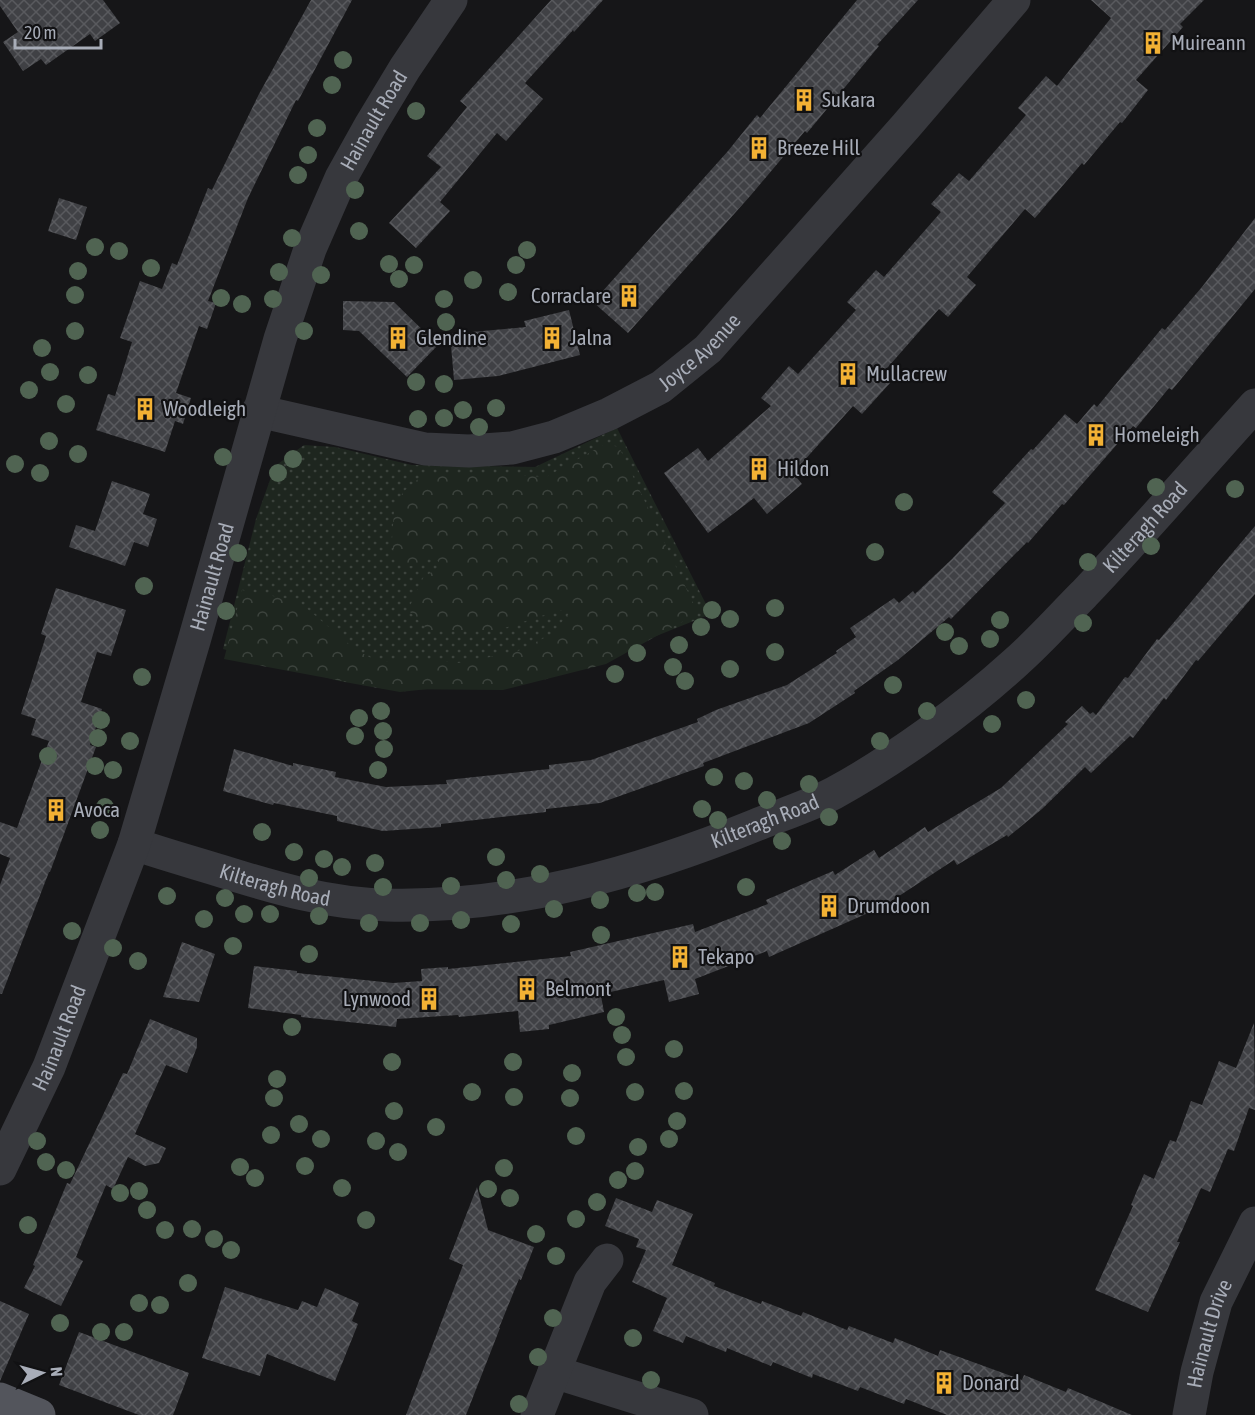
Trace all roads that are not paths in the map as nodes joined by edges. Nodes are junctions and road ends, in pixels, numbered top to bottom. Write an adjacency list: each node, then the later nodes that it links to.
1 (451, 0): 4 (street, Hainault Road)
2 (1014, 0): 4 (street, Joyce Avenue)
3 (1255, 405): 5 (street, Kilteragh Road)
4 (258, 411): 5 (street, Hainault Road)
5 (134, 844): 6 (street, Hainault Road)
6 (0, 1169)
7 (1255, 1223): 14 (street, Hainault Drive)
8 (607, 1260): 9 (street)
9 (554, 1371): 12 (street); 13 (street)
10 (0, 1399): 11 (main road)
11 (39, 1415)
12 (537, 1415)
13 (692, 1415)
14 (1189, 1415)

